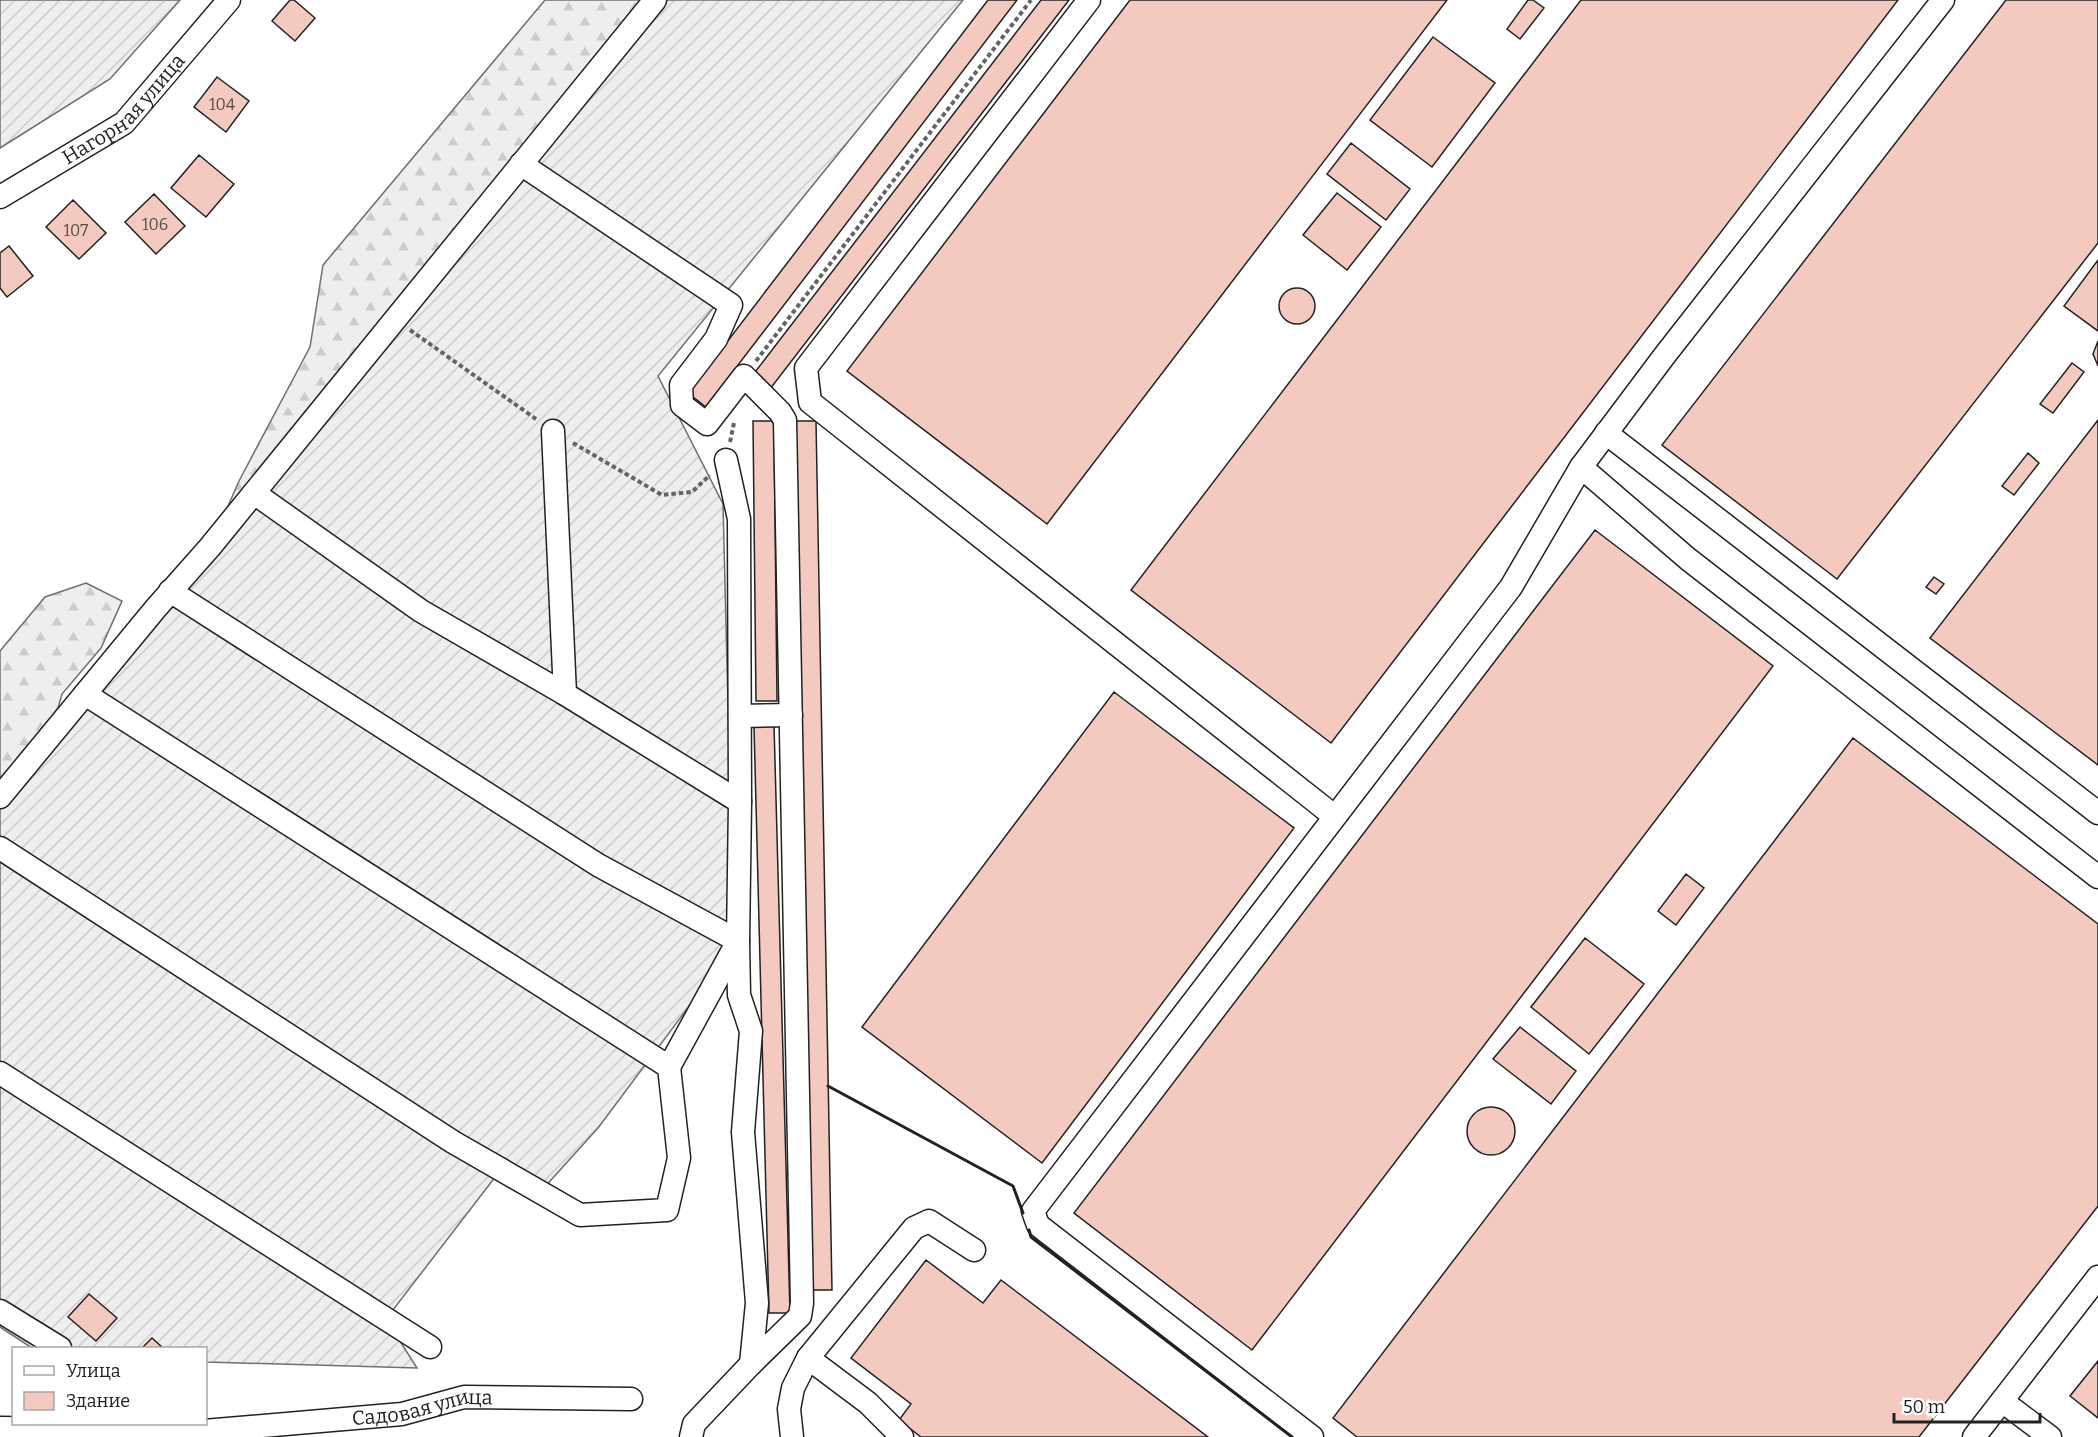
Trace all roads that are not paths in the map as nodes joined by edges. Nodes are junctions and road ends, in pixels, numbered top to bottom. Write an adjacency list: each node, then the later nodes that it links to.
1 (229, 0): 6 (street, Нагорная улица)
2 (655, 0): 5 (street)
3 (1089, 0): 20 (street)
4 (1943, 0): 8 (street)
5 (521, 165): 11 (street); 15 (street)
6 (0, 196)
7 (553, 431): 14 (street)
8 (1606, 433): 10 (street); 19 (street)
9 (726, 460): 16 (street)
10 (1581, 467): 20 (street); 22 (street)
11 (254, 493): 12 (street); 14 (street)
12 (170, 591): 13 (street); 23 (street)
13 (85, 694): 17 (street); 24 (street)
14 (565, 694): 18 (street)
15 (791, 715): 16 (street); 32 (street)
16 (740, 716): 18 (street)
17 (0, 797)
18 (740, 802): 23 (street)
19 (2098, 813)
20 (1334, 816): 40 (street)
21 (0, 848): 24 (street)
22 (2098, 877)
23 (738, 941): 24 (street); 32 (street)
24 (669, 1067)
25 (0, 1073): 30 (street)
26 (974, 1250): 31 (street)
27 (2098, 1277): 34 (street)
28 (0, 1311): 29 (street)
29 (58, 1347)
30 (430, 1347)
31 (808, 1358): 38 (street); 39 (street)
32 (751, 1364): 37 (street)
33 (631, 1399): 36 (street, Садовая улица)
34 (2002, 1401): 41 (street); 42 (street)
35 (0, 1428): 36 (street, Садовая улица)
36 (204, 1434)
37 (691, 1437)
38 (792, 1437)
39 (902, 1437)
40 (1312, 1437)
41 (1974, 1437)
42 (2050, 1437)

